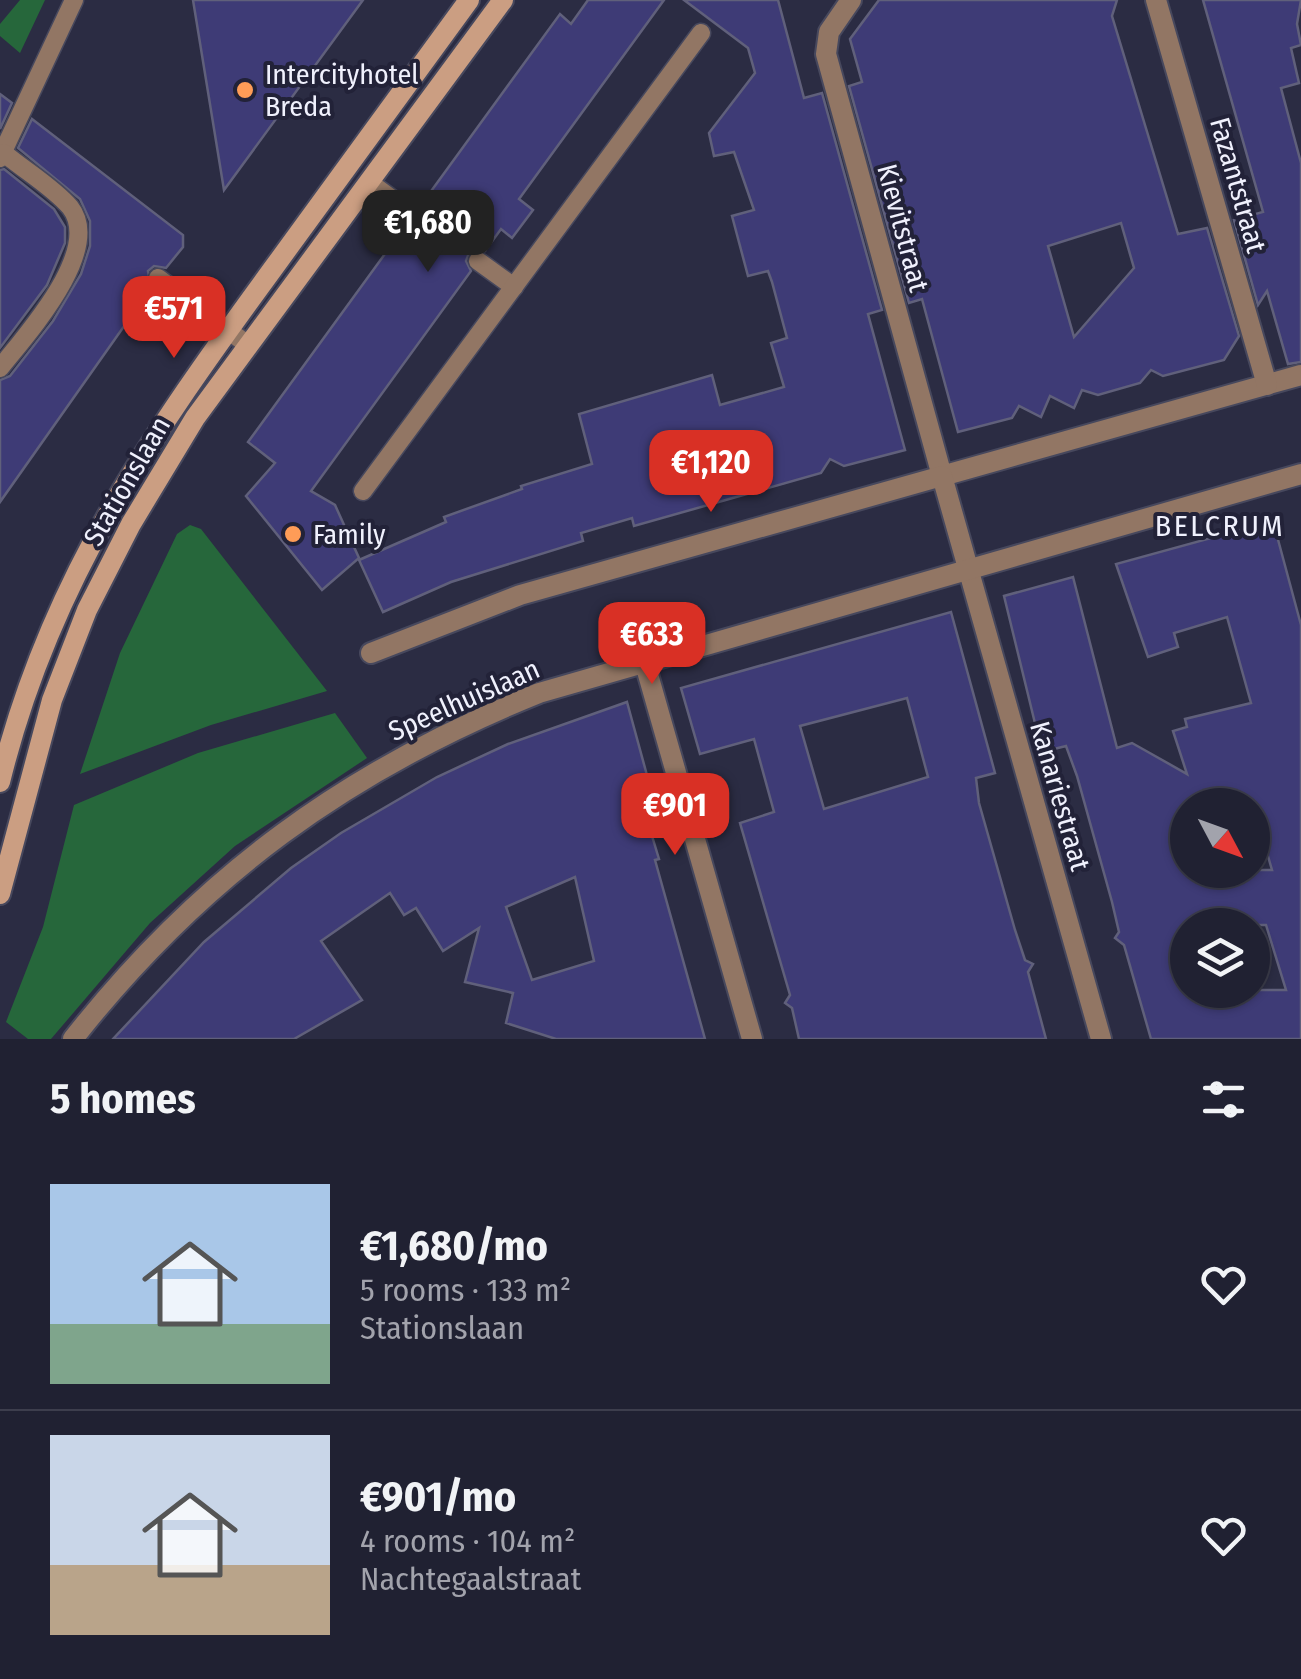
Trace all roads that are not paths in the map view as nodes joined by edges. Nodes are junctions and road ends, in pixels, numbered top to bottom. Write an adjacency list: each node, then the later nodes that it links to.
1 (74, 0): 7 (lane)
2 (469, 0): 13 (main road, Stationslaan)
3 (503, 0): 8 (main road, Stationslaan)
4 (851, 0): 19 (street, Kievitstraat)
5 (1156, 0): 17 (street, Fazantstraat)
6 (701, 33): 12 (lane)
7 (2, 155): 15 (lane)
8 (369, 182): 9 (lane); 14 (main road, Stationslaan)
9 (414, 215)
10 (478, 261): 12 (lane)
11 (158, 278): 13 (lane)
12 (514, 286): 20 (lane)
13 (228, 330): 14 (lane); 25 (main road, Stationslaan)
14 (248, 345): 26 (main road, Stationslaan)
15 (0, 368)
16 (1301, 375): 17 (street)
17 (1266, 385): 19 (street)
18 (1298, 475): 21 (street); 22 (street, Speelhuislaan)
19 (942, 476): 22 (street); 23 (street)
20 (362, 491)
21 (1301, 497)
22 (967, 568): 24 (street, Speelhuislaan); 29 (street, Kanariestraat)
23 (371, 653)
24 (645, 664): 27 (street, Speelhuislaan); 28 (street)
25 (0, 782)
26 (0, 894)
27 (74, 1039)
28 (752, 1039)
29 (1100, 1039)

